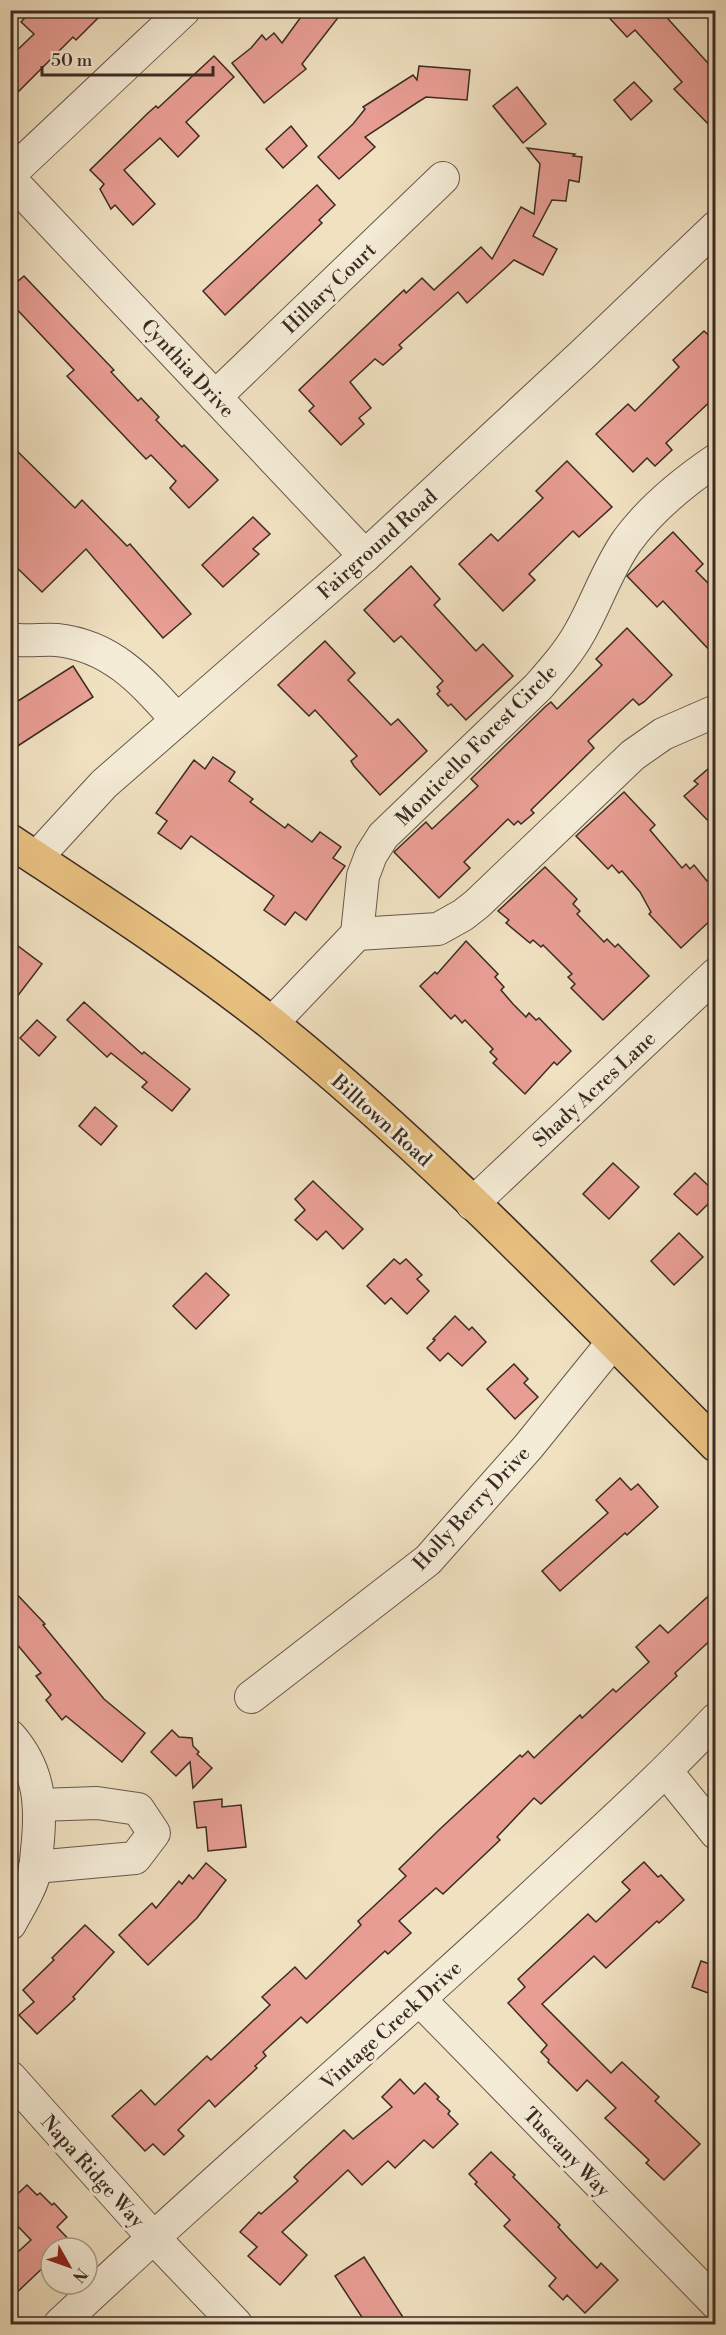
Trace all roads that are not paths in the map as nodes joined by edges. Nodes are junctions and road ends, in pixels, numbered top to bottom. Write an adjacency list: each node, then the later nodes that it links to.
1 (184, 10): 2 (street)
2 (10, 174)
3 (443, 178): 6 (street, Hillary Court)
4 (10, 179): 6 (street, Cynthia Drive)
5 (716, 227): 8 (street, Fairground Road)
6 (215, 397): 8 (street, Cynthia Drive)
7 (716, 460): 13 (street, Monticello Forest Circle)
8 (365, 556): 11 (street, Fairground Road)
9 (10, 639): 11 (street)
10 (716, 711): 13 (street)
11 (177, 720): 12 (street, Fairground Road)
12 (23, 850): 15 (main road, Billtown Road)
13 (357, 934): 15 (street)
14 (716, 974): 16 (street, Shady Acres Lane)
15 (272, 1023): 16 (main road, Billtown Road)
16 (472, 1204): 17 (main road, Billtown Road)
17 (613, 1342): 18 (main road, Billtown Road); 19 (street, Holly Berry Drive)
18 (716, 1445)
19 (251, 1697)
20 (716, 1719): 22 (street, Vintage Creek Drive)
21 (10, 1736): 23 (street)
22 (666, 1771): 24 (street); 27 (street, Vintage Creek Drive)
23 (39, 1804): 25 (street); 25 (street)
24 (716, 1833)
25 (35, 1867): 26 (street)
26 (10, 1924)
27 (420, 2000): 29 (street, Vintage Creek Drive); 30 (street, Tuscany Way)
28 (10, 2077): 29 (street, Napa Ridge Way)
29 (153, 2237): 31 (street, Vintage Creek Drive); 32 (street, Napa Ridge Way)
30 (716, 2303)
31 (60, 2325)
32 (236, 2325)

